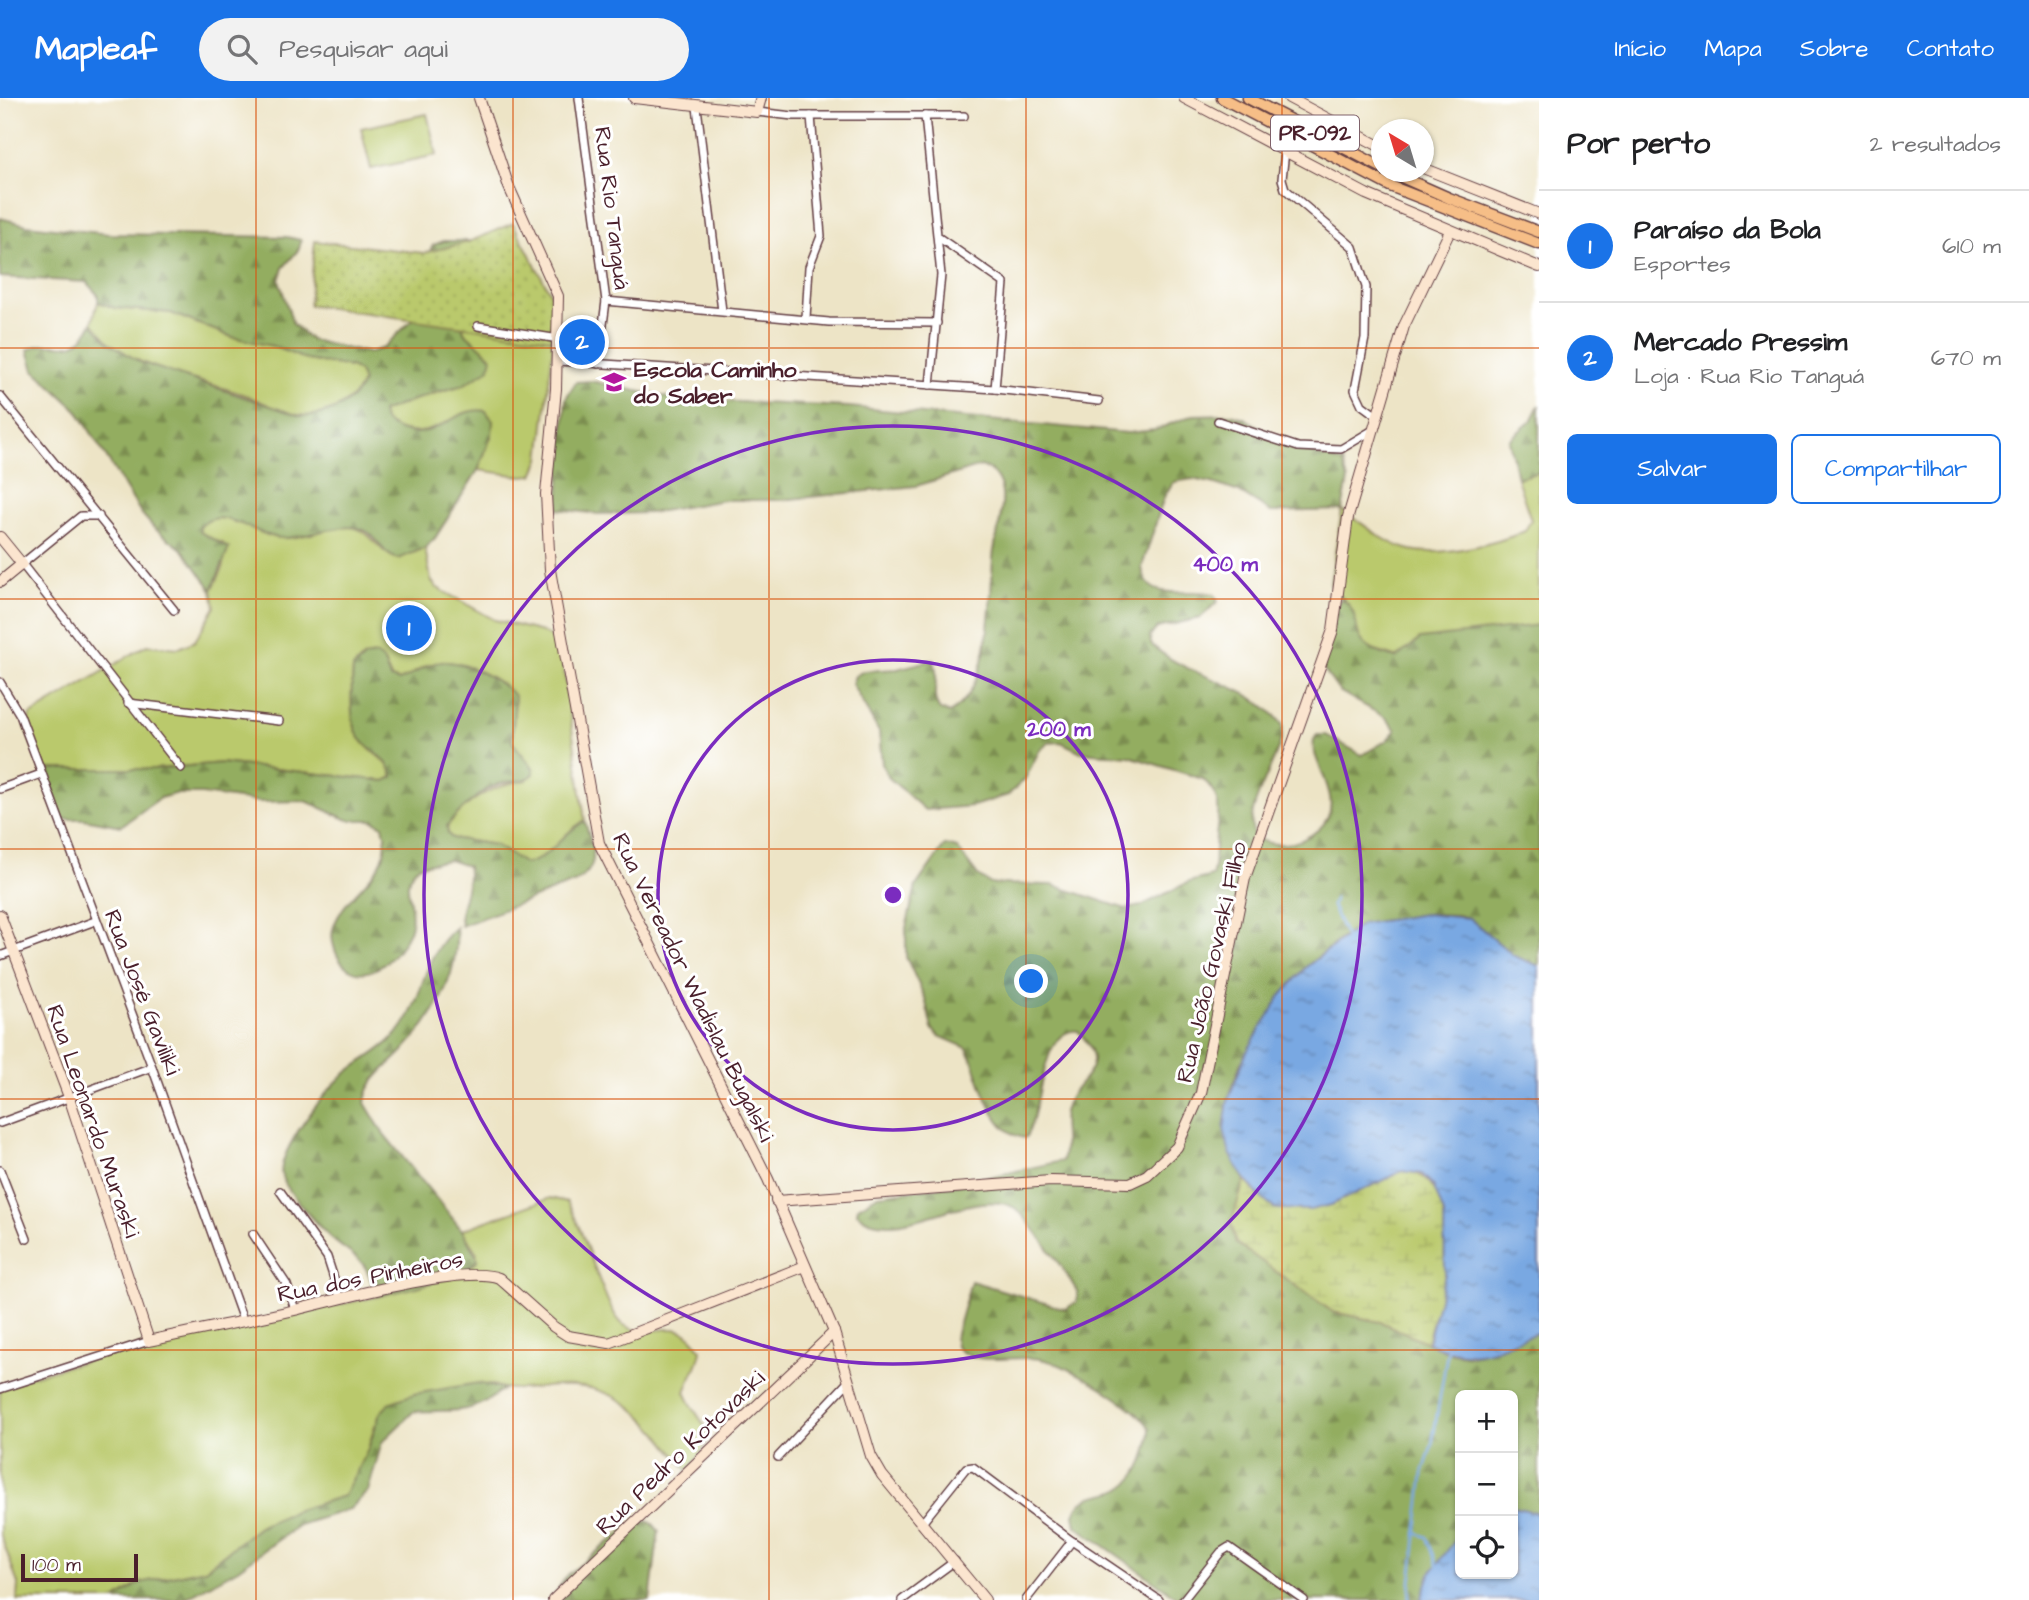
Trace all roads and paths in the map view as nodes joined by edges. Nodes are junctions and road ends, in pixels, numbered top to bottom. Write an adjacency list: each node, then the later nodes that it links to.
1 (479, 98): 30 (street, Rua Vereador Wadislau Bugalski)
2 (579, 98): 25 (street, Rua Rio Tanguá)
3 (634, 98): 9 (street)
4 (761, 98): 10 (street)
5 (1184, 98): 15 (street)
6 (1222, 98): 23 (main road, PR-092)
7 (1248, 98): 16 (main road, PR-092)
8 (1289, 98): 14 (street)
9 (697, 107): 10 (street); 26 (street)
10 (757, 112): 11 (street)
11 (811, 116): 12 (street); 27 (street)
12 (925, 116): 13 (street); 22 (street)
13 (964, 116)
14 (1371, 142)
15 (1285, 151): 20 (street); 37 (street)
16 (1371, 162)
17 (1434, 172): 19 (street)
18 (1413, 182): 21 (main road)
19 (1539, 214)
20 (1450, 231): 24 (street); 37 (street, Rua João Govaski Filho)
21 (1539, 232)
22 (938, 237): 28 (street); 34 (street)
23 (1539, 244)
24 (1539, 267)
25 (606, 300): 26 (street); 32 (street, Rua Rio Tanguá)
26 (722, 311): 27 (street)
27 (806, 318): 28 (street)
28 (937, 323): 33 (street)
29 (478, 326): 30 (street)
30 (559, 339): 31 (street, Rua Vereador Wadislau Bugalski)
31 (558, 361): 32 (street); 60 (street, Rua Vereador Wadislau Bugalski)
32 (598, 364): 33 (street)
33 (930, 385): 34 (street)
34 (995, 389): 36 (street)
35 (0, 396): 40 (street)
36 (1099, 401)
37 (1377, 416): 39 (street, Rua João Govaski Filho)
38 (1218, 421): 39 (street)
39 (1373, 430): 60 (street, Rua João Govaski Filho)
40 (99, 516): 42 (street); 44 (street)
41 (0, 537): 42 (street)
42 (22, 564): 43 (street); 46 (street)
43 (0, 582)
44 (174, 610)
45 (0, 682): 49 (street, Rua José Gaviliki)
46 (128, 704): 47 (street); 48 (street)
47 (279, 721)
48 (180, 768)
49 (41, 774): 50 (street); 52 (street, Rua José Gaviliki)
50 (0, 789)
51 (0, 915): 53 (street, Rua Leonardo Muraski)
52 (95, 921): 53 (street); 55 (street, Rua José Gaviliki)
53 (14, 952): 54 (street); 56 (street, Rua Leonardo Muraski)
54 (0, 956)
55 (152, 1066): 56 (street); 66 (street, Rua José Gaviliki)
56 (68, 1097): 57 (street); 68 (street, Rua Leonardo Muraski)
57 (0, 1123)
58 (0, 1170): 62 (street)
59 (279, 1191): 64 (street)
60 (776, 1201): 63 (street, Rua Vereador Wadislau Bugalski)
61 (253, 1234): 65 (street)
62 (27, 1239)
63 (805, 1266): 64 (street, Rua dos Pinheiros); 67 (street, Rua Vereador Wadislau Bugalski)
64 (340, 1297): 65 (street, Rua dos Pinheiros)
65 (295, 1310): 66 (street, Rua dos Pinheiros)
66 (243, 1320): 68 (street, Rua dos Pinheiros)
67 (834, 1332): 69 (street, Rua Vereador Wadislau Bugalski); 75 (street, Rua Pedro Kotovaski)
68 (149, 1340): 70 (street, Rua dos Pinheiros)
69 (848, 1382): 71 (street); 72 (street, Rua Vereador Wadislau Bugalski)
70 (0, 1389)
71 (778, 1457)
72 (922, 1523): 73 (street); 74 (street, Rua Vereador Wadislau Bugalski)
73 (1072, 1541): 78 (street); 79 (street)
74 (956, 1561): 76 (street); 77 (street, Rua Vereador Wadislau Bugalski)
75 (553, 1600)
76 (902, 1600)
77 (985, 1600)
78 (1026, 1600)
79 (1159, 1600)
80 (1183, 1600): 81 (street)
81 (1304, 1600)

